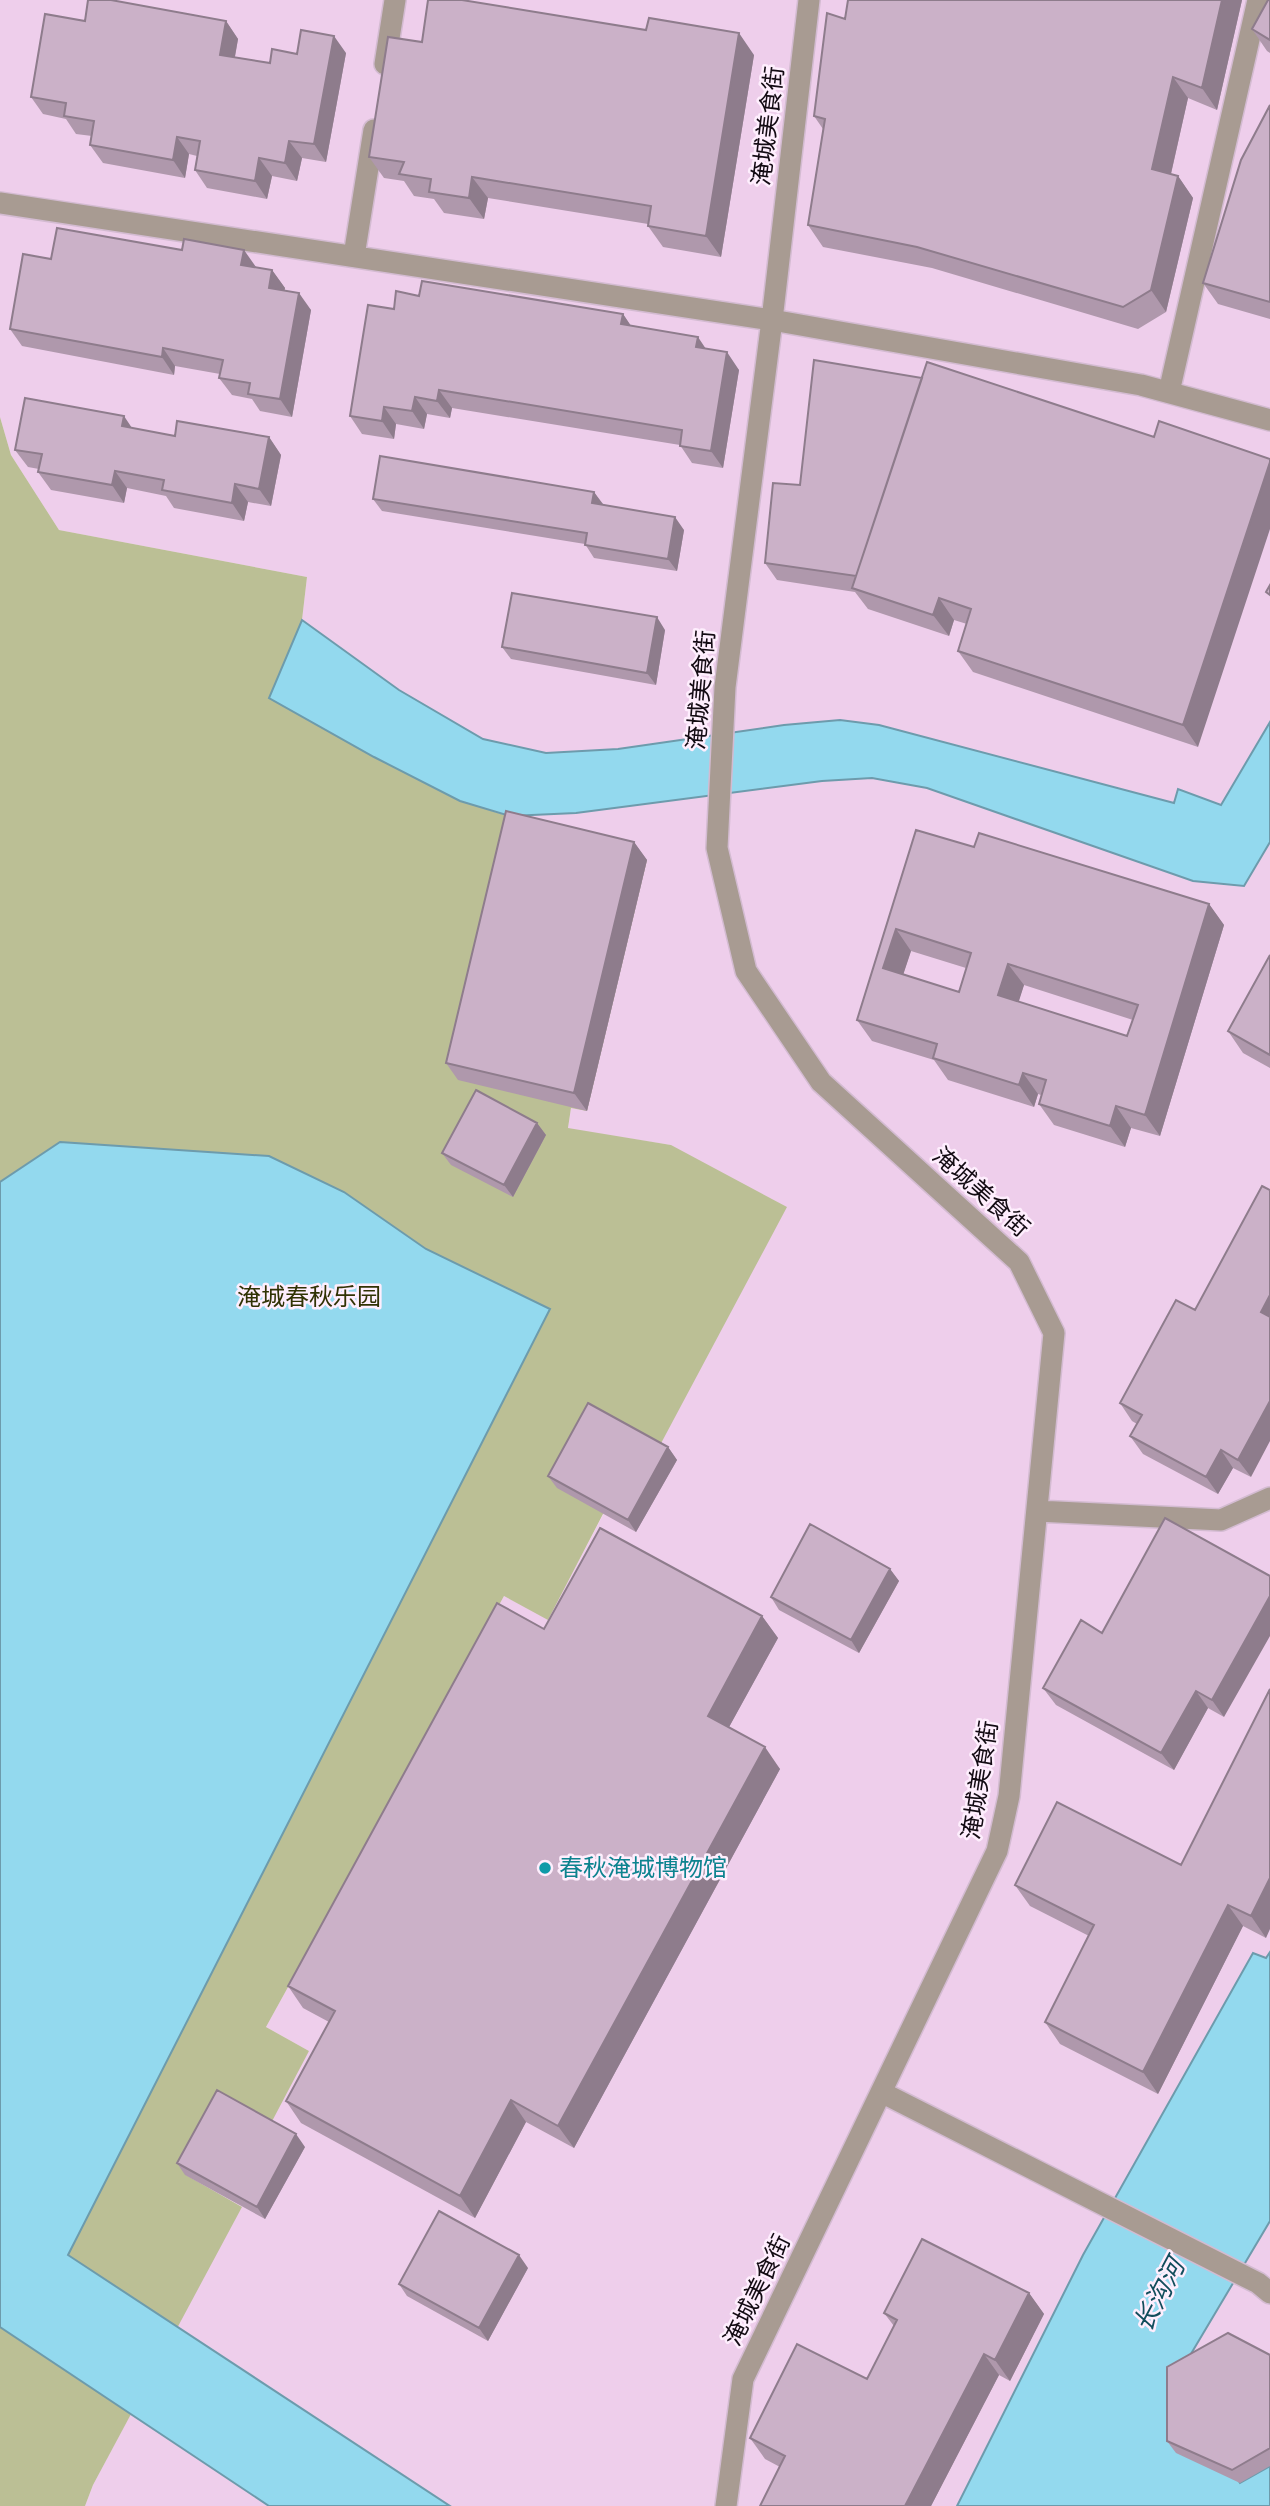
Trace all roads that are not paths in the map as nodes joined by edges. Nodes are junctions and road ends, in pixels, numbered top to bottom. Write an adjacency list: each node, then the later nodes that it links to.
1 (395, 0): 4 (lane)
2 (809, 0): 8 (lane, 淹城美食街)
3 (1258, 0): 9 (lane)
4 (382, 81)
5 (378, 108): 7 (lane)
6 (0, 203): 7 (lane)
7 (354, 256): 8 (lane)
8 (772, 320): 9 (lane); 12 (lane, 淹城美食街)
9 (1169, 392): 10 (lane)
10 (1270, 420)
11 (1270, 1498): 12 (lane)
12 (1037, 1511): 13 (lane, 淹城美食街)
13 (881, 2092): 14 (lane); 15 (lane, 淹城美食街)
14 (1264, 2288)
15 (726, 2506)

